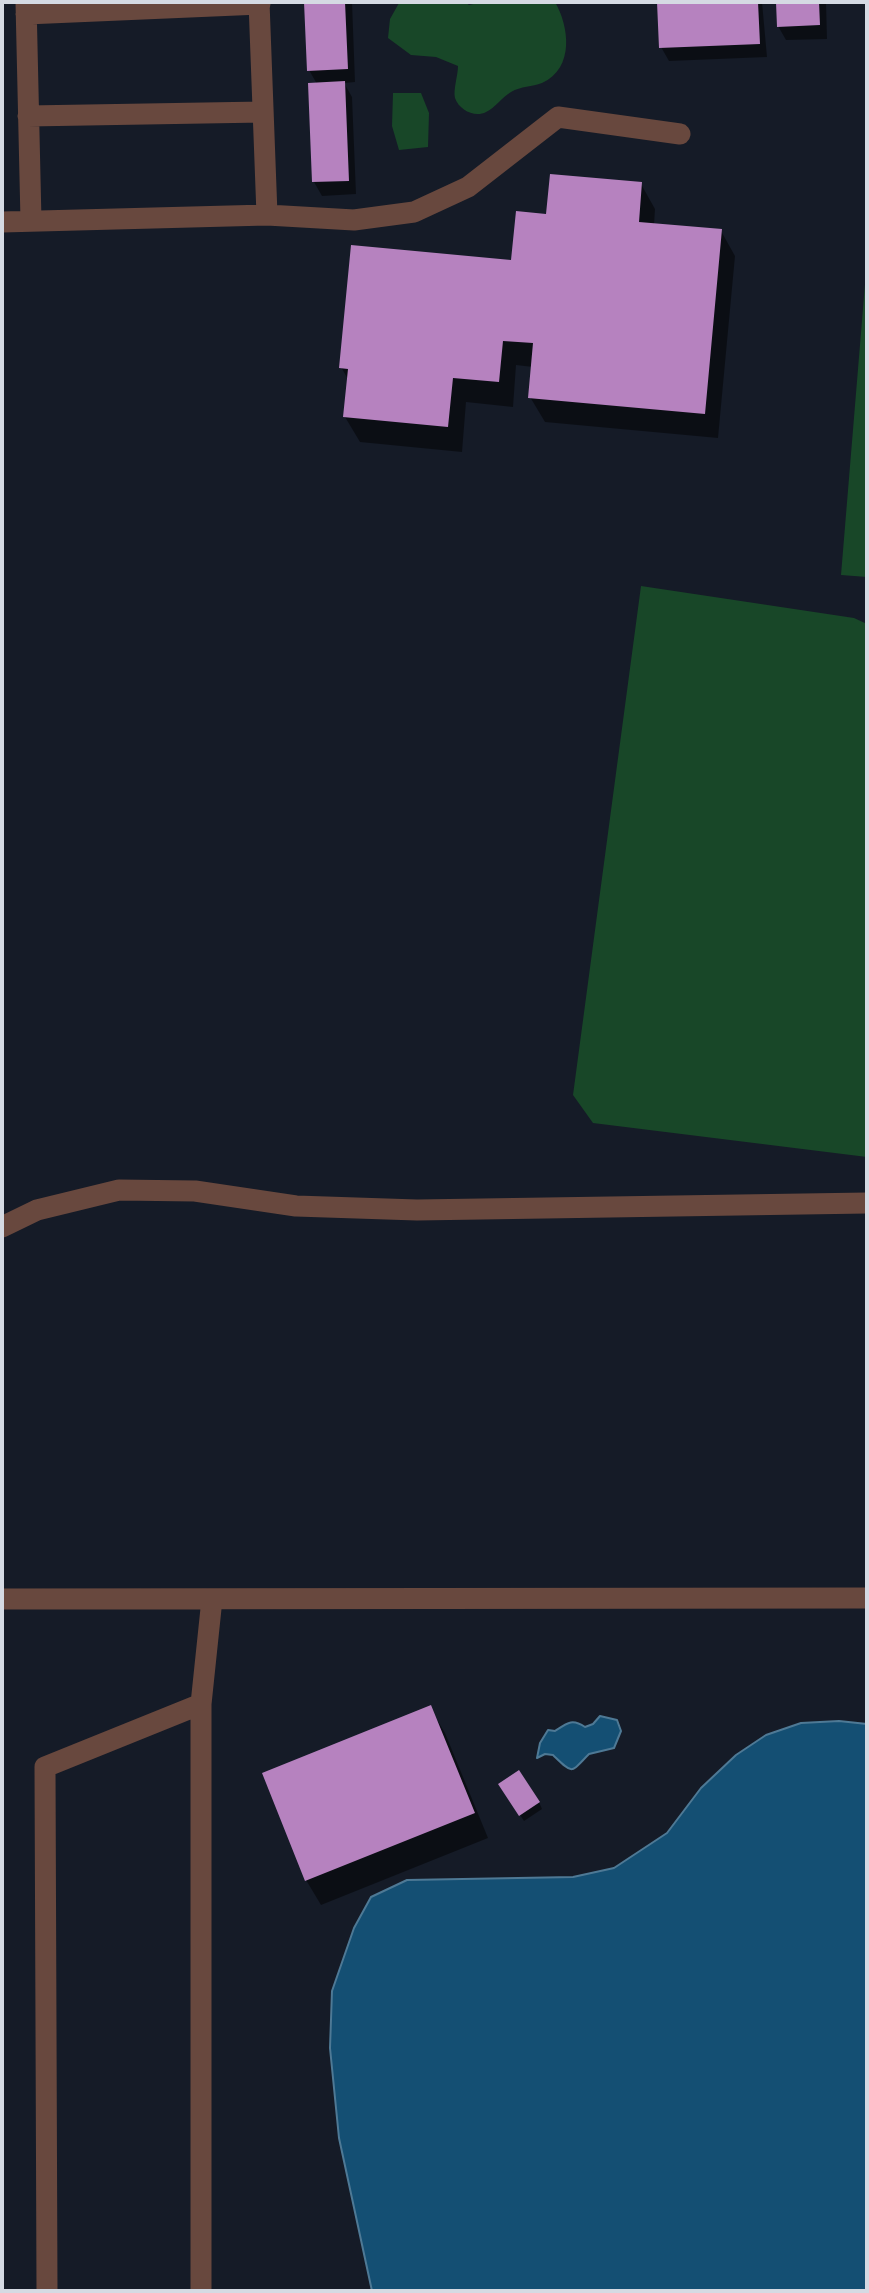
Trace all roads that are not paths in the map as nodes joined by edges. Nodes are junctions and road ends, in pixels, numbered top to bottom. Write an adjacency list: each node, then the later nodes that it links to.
1 (260, 3): 2 (lane); 3 (lane)
2 (26, 8): 4 (lane)
3 (263, 112): 4 (lane); 6 (lane)
4 (28, 116): 7 (lane)
5 (680, 134): 6 (lane)
6 (267, 215): 7 (lane)
7 (30, 221): 8 (lane)
8 (2, 222)
9 (867, 1203): 10 (lane)
10 (2, 1227)
11 (867, 1598): 13 (lane)
12 (2, 1599): 13 (lane)
13 (212, 1599): 14 (lane)
14 (201, 1704): 15 (lane); 16 (lane)
15 (47, 2291)
16 (201, 2291)

